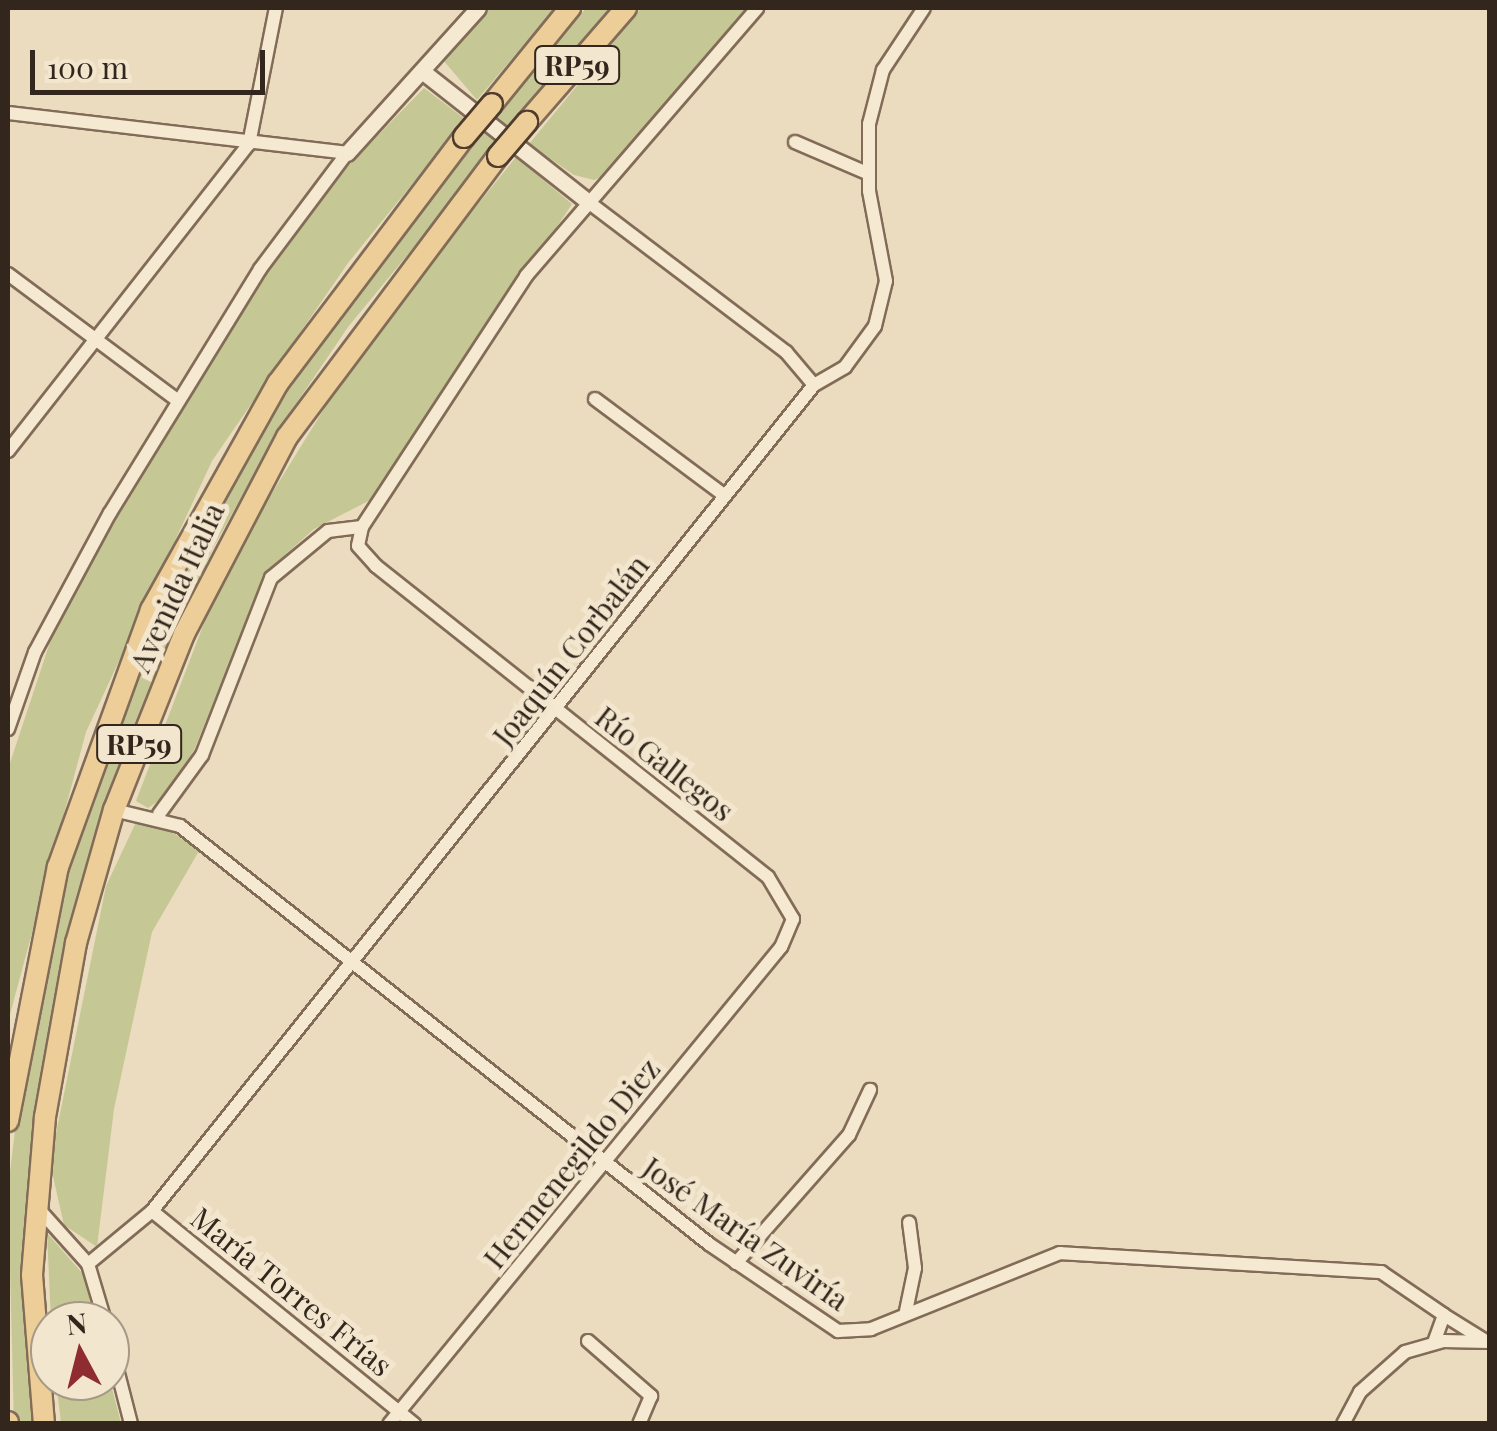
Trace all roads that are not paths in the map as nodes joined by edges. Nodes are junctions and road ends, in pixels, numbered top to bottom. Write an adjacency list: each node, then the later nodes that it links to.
1 (276, 8): 10 (street)
2 (478, 8): 7 (street)
3 (570, 8): 30 (main road, Avenida Italia / RP59, bridge)
4 (626, 8): 25 (main road, Avenida Italia / RP59, bridge)
5 (757, 8): 13 (street)
6 (924, 8): 12 (street, Joaquín Corbalán)
7 (422, 71): 11 (street); 13 (street)
8 (8, 114): 10 (street)
9 (795, 142): 12 (street)
10 (249, 144): 11 (street); 15 (street)
11 (347, 153): 18 (street)
12 (867, 173): 16 (street, Joaquín Corbalán)
13 (587, 201): 16 (street); 21 (street)
14 (8, 274): 15 (street)
15 (98, 342): 18 (street); 19 (street)
16 (814, 384): 20 (street, Joaquín Corbalán)
17 (595, 398): 20 (street)
18 (177, 400): 22 (street)
19 (8, 451)
20 (725, 496): 23 (street, Joaquín Corbalán)
21 (362, 527): 23 (street, Río Gallegos); 26 (street)
22 (13, 688): 24 (street)
23 (556, 708): 27 (street, Río Gallegos); 28 (street, Joaquín Corbalán)
24 (8, 729)
25 (114, 810): 26 (street); 32 (main road, Avenida Italia / RP59)
26 (158, 814): 28 (street, José María Zuviría)
27 (791, 931): 31 (street, Hermenegildo Diez)
28 (354, 960): 31 (street, José María Zuviría); 33 (street, Joaquín Corbalán)
29 (870, 1090): 36 (street)
30 (8, 1121)
31 (604, 1162): 36 (street, José María Zuviría); 43 (street, Hermenegildo Diez)
32 (35, 1206): 35 (street); 44 (main road, Avenida Italia / RP59)
33 (152, 1210): 35 (street, Joaquín Corbalán); 43 (street, María Torres Frías)
34 (909, 1222): 38 (street)
35 (88, 1264): 37 (street)
36 (736, 1264): 38 (street, José María Zuviría)
37 (99, 1301)
38 (906, 1311): 39 (street, José María Zuviría)
39 (1444, 1314): 41 (street); 42 (street, José María Zuviría)
40 (588, 1341): 47 (street)
41 (1434, 1342): 42 (street); 48 (street)
42 (1489, 1342)
43 (400, 1412): 45 (street, Hermenegildo Diez); 46 (street)
44 (44, 1424)
45 (389, 1424)
46 (414, 1424)
47 (639, 1424)
48 (1343, 1424)

